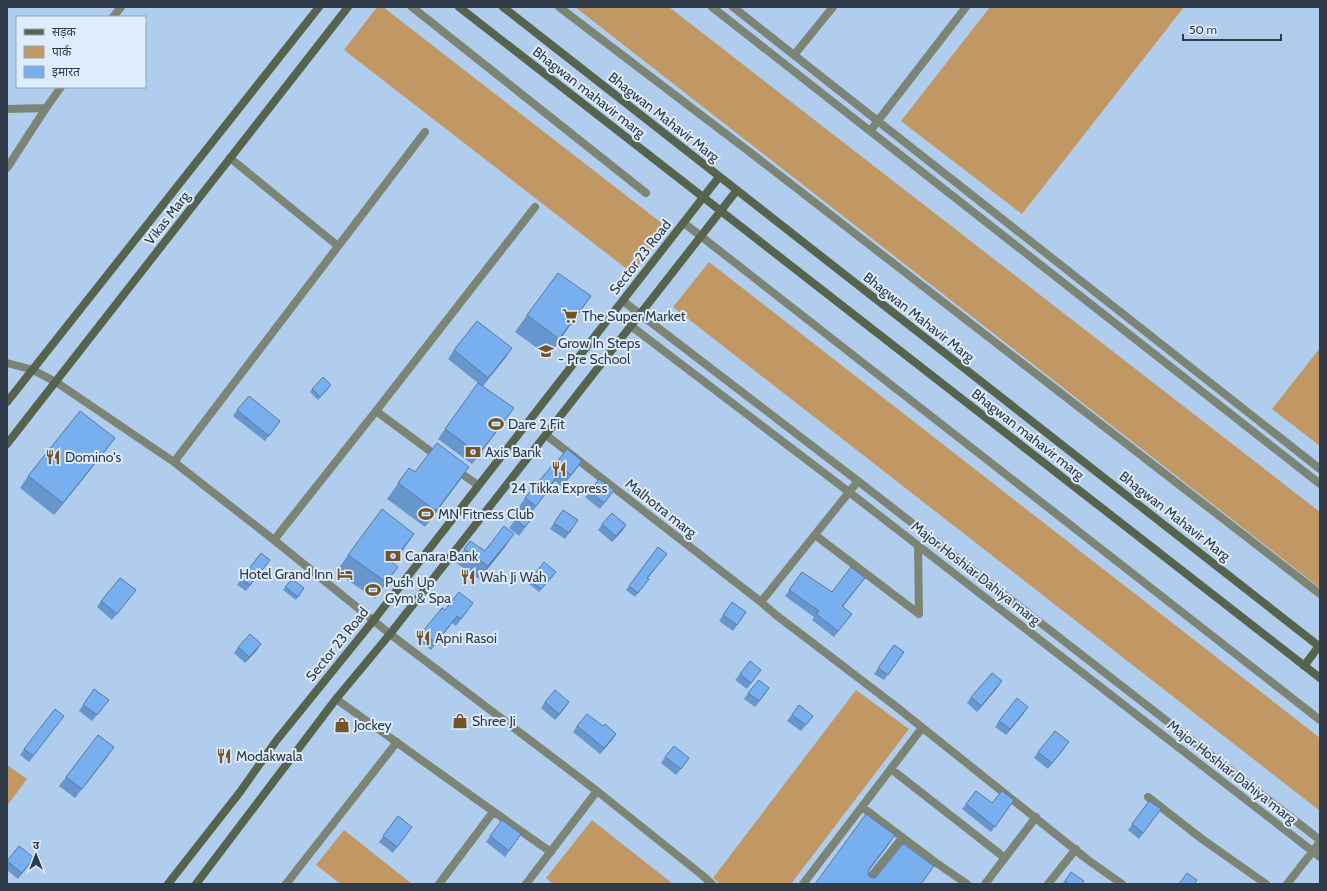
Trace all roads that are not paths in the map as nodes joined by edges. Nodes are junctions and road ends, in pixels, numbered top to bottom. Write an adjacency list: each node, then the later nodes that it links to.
1 (121, 7): 12 (street)
2 (319, 7): 36 (street, Vikas Marg)
3 (348, 7): 20 (street, Vikas Marg)
4 (412, 7): 24 (street)
5 (459, 7): 25 (street, Bhagwan mahavir marg)
6 (503, 7): 22 (street, Bhagwan Mahavir Marg)
7 (559, 7): 51 (street)
8 (712, 7): 18 (street)
9 (732, 7): 13 (street)
10 (833, 7): 13 (street)
11 (966, 7): 17 (street)
12 (115, 16)
13 (794, 55): 17 (street)
14 (60, 88): 15 (street)
15 (46, 108): 16 (street); 21 (street)
16 (7, 109)
17 (878, 121): 18 (street); 43 (street)
18 (870, 131): 45 (street)
19 (425, 132): 30 (street)
20 (230, 158): 30 (street); 37 (street, Vikas Marg)
21 (7, 168)
22 (720, 177): 23 (street, Bhagwan Mahavir Marg); 25 (street, Sector 23 Road)
23 (737, 190): 27 (street); 55 (street, Bhagwan Mahavir Marg)
24 (646, 193)
25 (703, 198): 27 (street, Bhagwan mahavir marg); 28 (street, Sector 23 Road)
26 (535, 207): 39 (street)
27 (720, 210): 29 (street); 56 (street, Bhagwan mahavir marg)
28 (684, 223): 29 (street); 31 (street, Sector 23 Road)
29 (700, 236): 33 (street); 59 (street)
30 (338, 246): 42 (street)
31 (623, 300): 32 (street, Sector 23 Road); 33 (street, Major Hoshiar Dahiya marg)
32 (614, 312): 34 (street, Major Hoshiar Dahiya marg); 46 (street, Sector 23 Road)
33 (640, 314): 34 (street); 44 (street, Major Hoshiar Dahiya marg)
34 (631, 326): 40 (street); 47 (street, Major Hoshiar Dahiya marg)
35 (7, 363): 36 (street)
36 (33, 370): 37 (street); 38 (street, Vikas Marg)
37 (56, 382): 41 (street, Vikas Marg); 42 (street)
38 (7, 402)
39 (376, 411): 46 (street); 49 (street)
40 (546, 435): 52 (street, Malhotra marg); 54 (street)
41 (7, 444)
42 (174, 462): 49 (street)
43 (1320, 469)
44 (858, 481): 47 (street); 69 (street, Major Hoshiar Dahiya marg)
45 (1320, 484)
46 (478, 485): 53 (street, Sector 23 Road)
47 (849, 492): 48 (street); 50 (street, Major Hoshiar Dahiya marg)
48 (815, 535): 50 (street); 52 (street)
49 (274, 540): 53 (street)
50 (918, 545): 71 (street, Major Hoshiar Dahiya marg)
51 (1320, 594)
52 (761, 602): 60 (street, Malhotra marg)
53 (373, 621): 54 (street); 75 (street, Sector 23 Road)
54 (390, 634): 58 (street); 63 (street)
55 (1319, 646): 56 (street)
56 (1304, 666): 57 (street, Bhagwan mahavir marg)
57 (1320, 678)
58 (336, 699): 61 (street); 76 (street)
59 (1320, 720)
60 (922, 728): 62 (street); 67 (street, Malhotra marg)
61 (397, 742): 66 (street); 77 (street)
62 (891, 768): 65 (street); 74 (street)
63 (597, 791): 72 (street); 80 (street)
64 (1148, 797): 87 (street)
65 (862, 807): 68 (street); 81 (street)
66 (493, 812): 72 (street); 78 (street)
67 (1036, 817): 70 (street, Malhotra marg); 74 (street)
68 (902, 838): 82 (street); 83 (street)
69 (1320, 841): 71 (street)
70 (1076, 849): 85 (street); 86 (street, Malhotra marg)
71 (1313, 851): 73 (street, Major Hoshiar Dahiya marg); 88 (street)
72 (551, 852): 79 (street)
73 (1320, 857)
74 (1005, 858): 84 (street)
75 (168, 884)
76 (196, 884)
77 (286, 884)
78 (439, 884)
79 (526, 884)
80 (712, 884)
81 (803, 884)
82 (865, 884)
83 (967, 884)
84 (985, 884)
85 (1048, 884)
86 (1122, 884)
87 (1266, 884)
88 (1287, 884)

